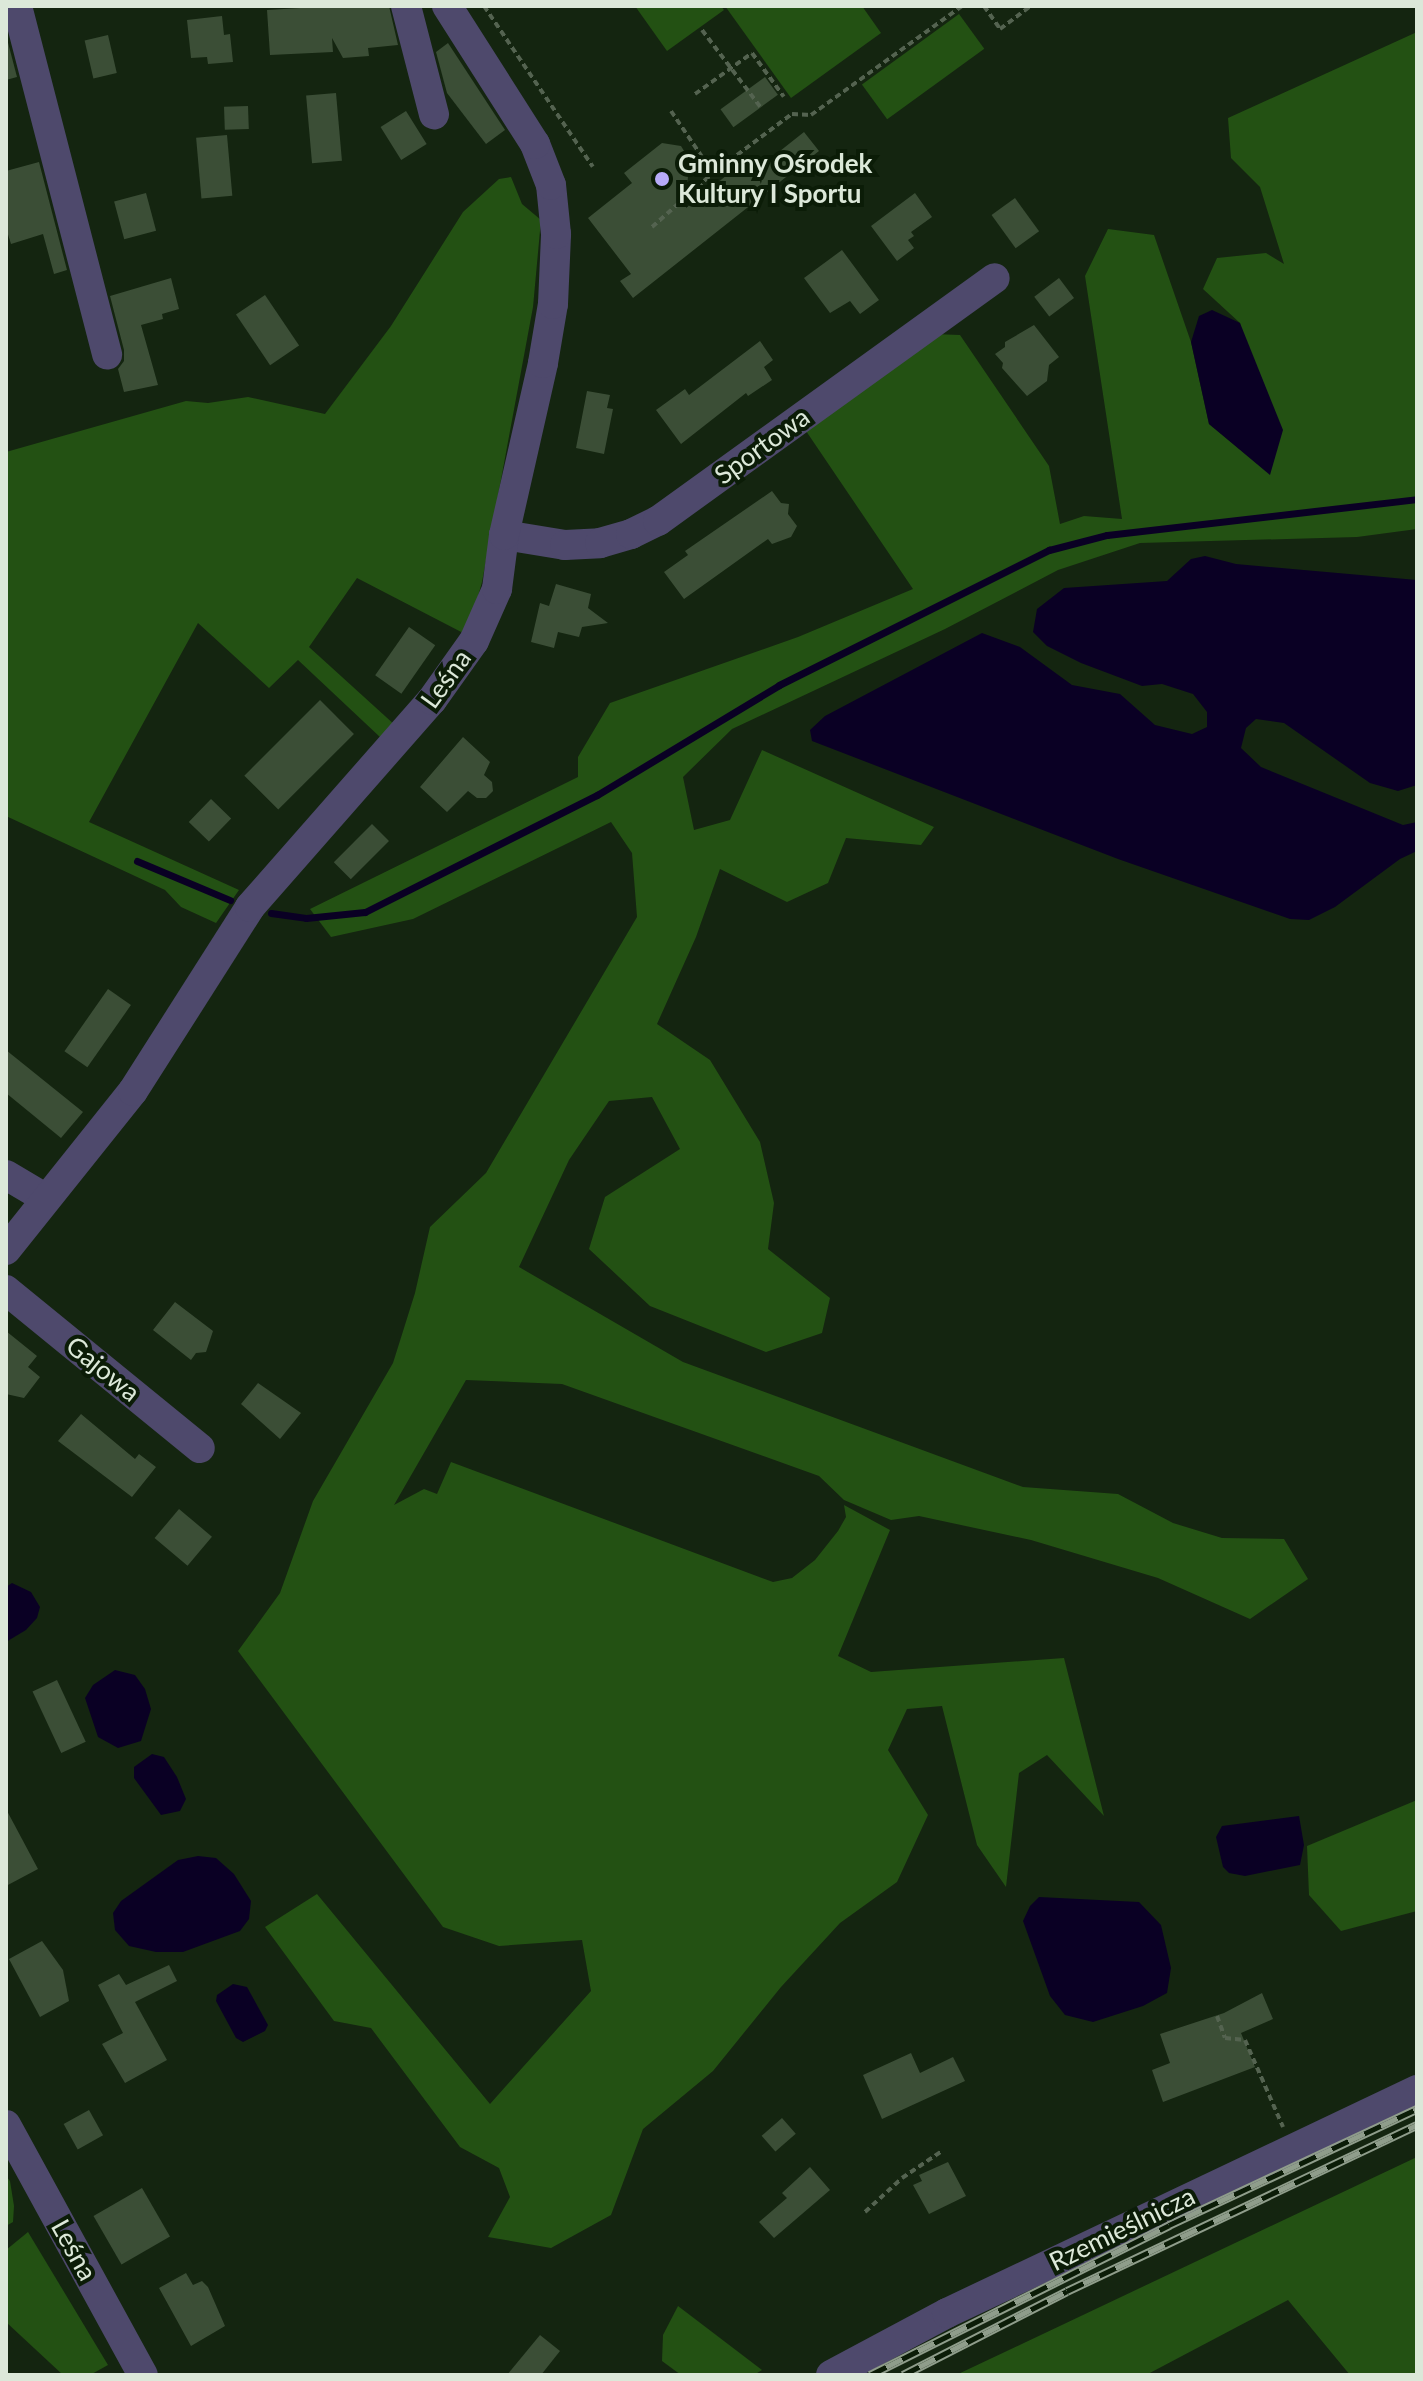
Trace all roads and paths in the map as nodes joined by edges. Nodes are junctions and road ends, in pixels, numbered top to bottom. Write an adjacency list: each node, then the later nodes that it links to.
1 (17, 6): 19 (street)
2 (406, 6): 14 (street)
3 (447, 6): 20 (street, Leśna)
4 (484, 6): 15 (path)
5 (962, 6): 16 (path)
6 (984, 6): 7 (path)
7 (1030, 6)
8 (702, 30): 9 (path)
9 (732, 67): 10 (path); 11 (path); 12 (path)
10 (695, 94)
11 (784, 97)
12 (762, 109)
13 (671, 111): 16 (path)
14 (434, 114)
15 (593, 167)
16 (713, 173): 17 (path)
17 (652, 227)
18 (995, 278): 20 (street, Sportowa)
19 (107, 355)
20 (504, 535): 22 (street, Leśna)
21 (6, 1175): 22 (street)
22 (45, 1198): 23 (street, Leśna)
23 (6, 1250)
24 (6, 1290): 25 (street, Gajowa)
25 (200, 1448)
26 (1217, 2016): 29 (path)
27 (1417, 2090): 29 (street, Rzemieślnicza)
28 (6, 2125): 32 (street, Leśna)
29 (1292, 2147): 33 (street, Rzemieślnicza)
30 (942, 2151): 31 (path)
31 (865, 2212)
32 (143, 2375)
33 (831, 2375)

